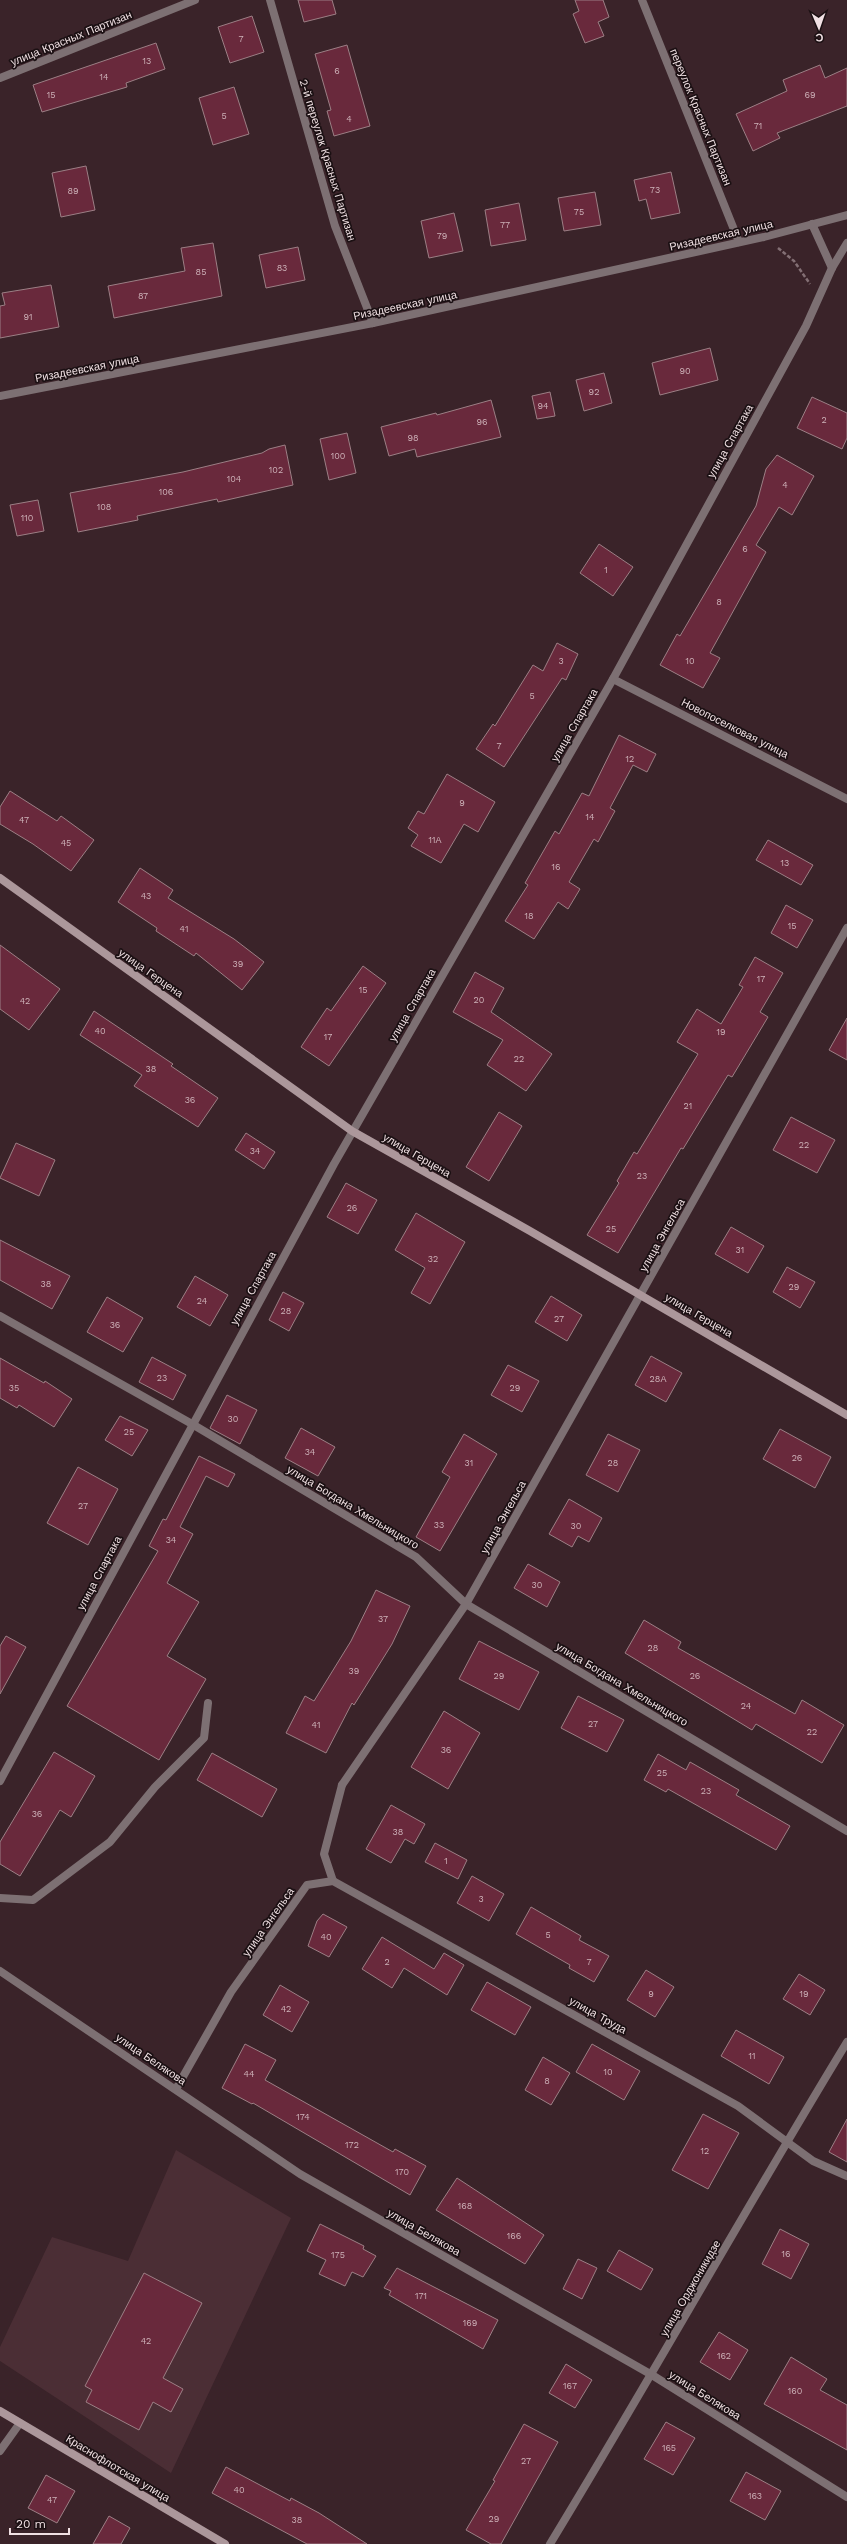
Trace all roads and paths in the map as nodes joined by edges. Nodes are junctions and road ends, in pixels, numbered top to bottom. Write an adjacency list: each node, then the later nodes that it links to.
1 (195, 0): 4 (street, улица Красных Партизан)
2 (270, 0): 12 (street, 2-й переулок Красных Партизан)
3 (642, 0): 8 (street, переулок Красных Партизан)
4 (0, 78)
5 (847, 214): 6 (street, Ризадеевская улица)
6 (812, 224): 7 (street, Ризадеевская улица); 10 (street)
7 (764, 236): 8 (street, Ризадеевская улица); 11 (path)
8 (739, 242): 12 (street, Ризадеевская улица)
9 (847, 243): 10 (street, улица Спартака)
10 (832, 268): 11 (street, улица Спартака)
11 (819, 301): 14 (street, улица Спартака)
12 (373, 324): 13 (street, Ризадеевская улица)
13 (0, 396)
14 (613, 679): 15 (street, Новопоселковая улица); 18 (street, улица Спартака)
15 (847, 799)
16 (0, 878): 18 (street, улица Герцена)
17 (847, 928): 19 (street, улица Энгельса)
18 (352, 1131): 19 (street, улица Герцена); 22 (street, улица Спартака)
19 (641, 1295): 21 (street, улица Герцена); 23 (street, улица Энгельса)
20 (0, 1316): 22 (street, улица Богдана Хмельницкого)
21 (847, 1415)
22 (192, 1424): 23 (street, улица Богдана Хмельницкого); 25 (street, улица Спартака)
23 (466, 1604): 26 (street, улица Богдана Хмельницкого); 27 (street, улица Энгельса)
24 (208, 1704): 28 (street)
25 (0, 1781)
26 (847, 1831)
27 (333, 1881): 31 (street, улица Энгельса); 32 (street, улица Труда)
28 (0, 1898)
29 (0, 1971): 31 (street, улица Белякова)
30 (847, 2042): 32 (street, улица Орджоникидзе)
31 (176, 2089): 34 (street, улица Белякова)
32 (786, 2142): 33 (street, улица Труда); 34 (street, улица Орджоникидзе)
33 (847, 2176)
34 (652, 2375): 38 (street, улица Белякова); 40 (street, улица Орджоникидзе)
35 (0, 2410): 36 (street, Краснофлотская улица)
36 (20, 2423): 37 (street); 39 (street, Краснофлотская улица)
37 (0, 2451)
38 (847, 2497)
39 (225, 2544)
40 (550, 2544)

